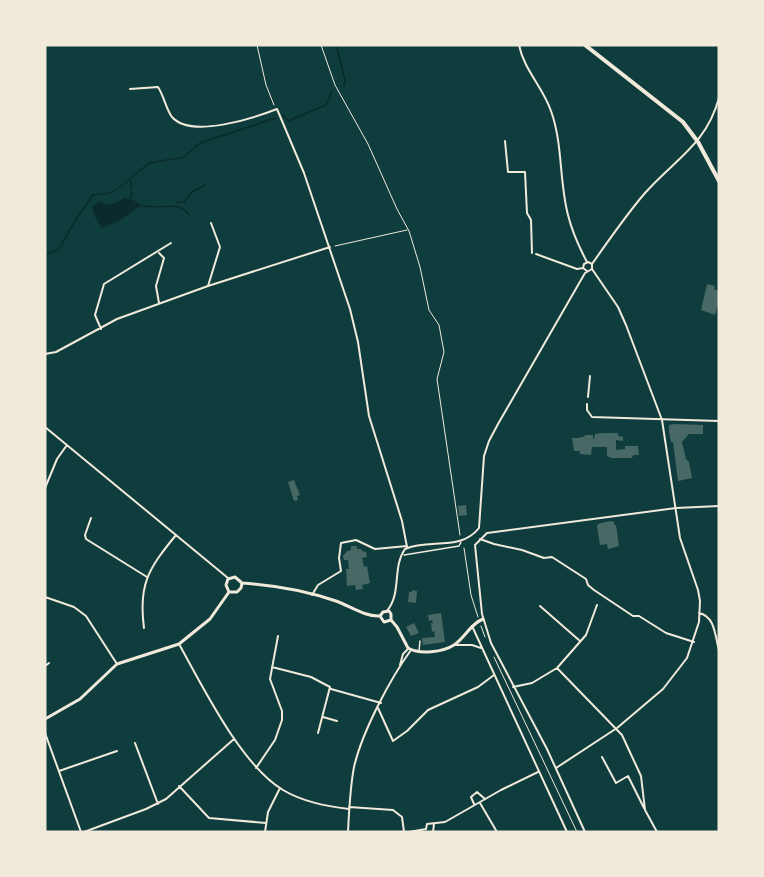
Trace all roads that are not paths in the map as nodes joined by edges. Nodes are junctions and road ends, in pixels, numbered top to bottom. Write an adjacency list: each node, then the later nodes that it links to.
1 (519, 45): 15 (street)
2 (585, 45): 7 (main road)
3 (130, 89): 11 (street)
4 (719, 98): 5 (street)
5 (717, 111): 7 (street)
6 (505, 141): 13 (street)
7 (698, 142): 8 (main road); 16 (street)
8 (719, 181)
9 (211, 223): 22 (street)
10 (171, 243): 12 (street)
11 (330, 247): 22 (street); 44 (street)
12 (159, 252): 23 (street); 24 (street)
13 (532, 253)
14 (536, 254): 18 (street)
15 (587, 262): 16 (street); 17 (street)
16 (592, 264): 19 (street)
17 (583, 268): 18 (street); 20 (street)
18 (577, 269): 21 (street)
19 (592, 269): 20 (street); 29 (street)
20 (587, 271): 21 (street)
21 (583, 277): 37 (street)
22 (208, 286): 23 (street)
23 (159, 303): 24 (street)
24 (101, 328): 25 (street)
25 (45, 354)
26 (590, 376): 27 (street)
27 (588, 397)
28 (587, 404): 29 (street)
29 (662, 420): 30 (street); 35 (street)
30 (719, 421)
31 (45, 427): 32 (street)
32 (67, 445): 33 (street); 39 (street)
33 (45, 488)
34 (719, 506): 35 (street)
35 (676, 508): 38 (street); 55 (street)
36 (91, 518): 46 (street)
37 (478, 528): 38 (street); 40 (street)
38 (487, 533): 41 (street)
39 (176, 535): 46 (street); 47 (street)
40 (468, 539): 42 (street); 43 (street)
41 (480, 539): 43 (street); 64 (street)
42 (462, 541): 44 (street); 45 (street)
43 (475, 545): 58 (street)
44 (407, 547): 45 (street); 50 (street)
45 (403, 554): 54 (street)
46 (147, 577): 60 (street)
47 (228, 579): 48 (street); 49 (street)
48 (242, 583): 49 (street); 50 (street)
49 (230, 592): 65 (street)
50 (312, 594): 56 (street)
51 (45, 597): 72 (street)
52 (597, 605): 63 (street)
53 (540, 606): 63 (street)
54 (387, 611): 56 (street); 57 (street)
55 (699, 613): 64 (street); 69 (street)
56 (380, 616): 57 (street)
57 (390, 620): 67 (street)
58 (481, 620): 59 (street); 77 (street)
59 (472, 626): 66 (street); 68 (street)
60 (144, 628)
61 (278, 636): 74 (street)
62 (420, 640): 70 (street)
63 (580, 641): 75 (street)
64 (694, 642): 84 (street)
65 (179, 644): 72 (street); 87 (street)
66 (454, 645): 68 (street); 70 (street)
67 (410, 649): 70 (street); 79 (street)
68 (482, 649): 76 (street)
69 (719, 650)
70 (419, 652)
71 (49, 663): 73 (street)
72 (117, 664): 82 (street)
73 (45, 666)
74 (272, 667): 78 (street); 91 (street)
75 (557, 668): 77 (street); 84 (street)
76 (494, 675): 80 (street); 94 (street)
77 (513, 687): 92 (street)
78 (331, 689): 79 (street); 81 (street)
79 (381, 703): 80 (street)
80 (378, 708): 101 (street)
81 (323, 717): 83 (street); 86 (street)
82 (45, 719)
83 (337, 721)
84 (617, 728): 92 (street); 102 (street)
85 (45, 733): 93 (street)
86 (318, 733)
87 (234, 739): 91 (street); 95 (street)
88 (135, 743): 99 (street)
89 (117, 750): 93 (street)
90 (602, 757): 102 (street)
91 (256, 768): 96 (street)
92 (556, 768): 116 (street)
93 (59, 771): 107 (street)
94 (538, 772): 97 (street); 115 (street)
95 (179, 786): 99 (street); 103 (street)
96 (280, 788): 101 (street); 103 (street)
97 (485, 799): 98 (street); 100 (street)
98 (480, 802): 100 (street); 114 (street)
99 (158, 804): 105 (street)
100 (475, 805): 104 (street)
101 (349, 808): 110 (street); 111 (street)
102 (645, 810): 117 (street)
103 (266, 823): 109 (street)
104 (434, 823): 106 (street); 113 (street)
105 (95, 828): 107 (street); 108 (street)
106 (426, 831): 112 (street)
107 (82, 832)
108 (97, 832)
109 (265, 832)
110 (348, 832)
111 (404, 832)
112 (409, 832)
113 (433, 832)
114 (496, 832)
115 (567, 832)
116 (585, 832)
117 (657, 832)

